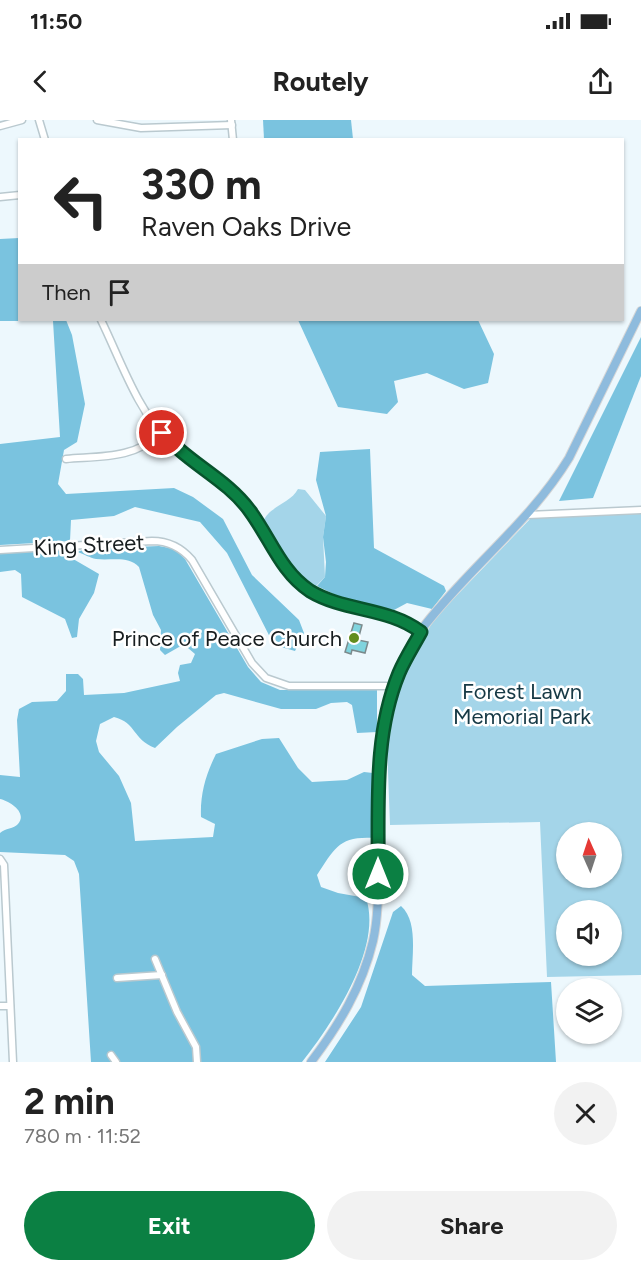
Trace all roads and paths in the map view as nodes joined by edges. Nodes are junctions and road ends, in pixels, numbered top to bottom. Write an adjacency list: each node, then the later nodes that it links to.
1 (22, 120): 5 (street)
2 (39, 120): 6 (street)
3 (97, 120): 4 (street)
4 (232, 122): 7 (street)
5 (0, 126)
6 (44, 138)
7 (233, 138)
8 (18, 195): 9 (street)
9 (0, 196)
10 (641, 311): 15 (main road)
11 (101, 321): 12 (street)
12 (162, 433): 13 (street); 17 (street)
13 (66, 459)
14 (641, 510): 15 (street)
15 (528, 515): 17 (main road)
16 (0, 550): 18 (street, King Street)
17 (421, 632): 18 (main road)
18 (394, 688): 29 (main road)
19 (0, 860): 24 (street)
20 (155, 959): 21 (street)
21 (162, 975): 22 (street); 28 (street)
22 (117, 978)
23 (0, 1006): 24 (street)
24 (10, 1006): 26 (street)
25 (111, 1055): 27 (street)
26 (13, 1062)
27 (116, 1062)
28 (197, 1062)
29 (311, 1062)

